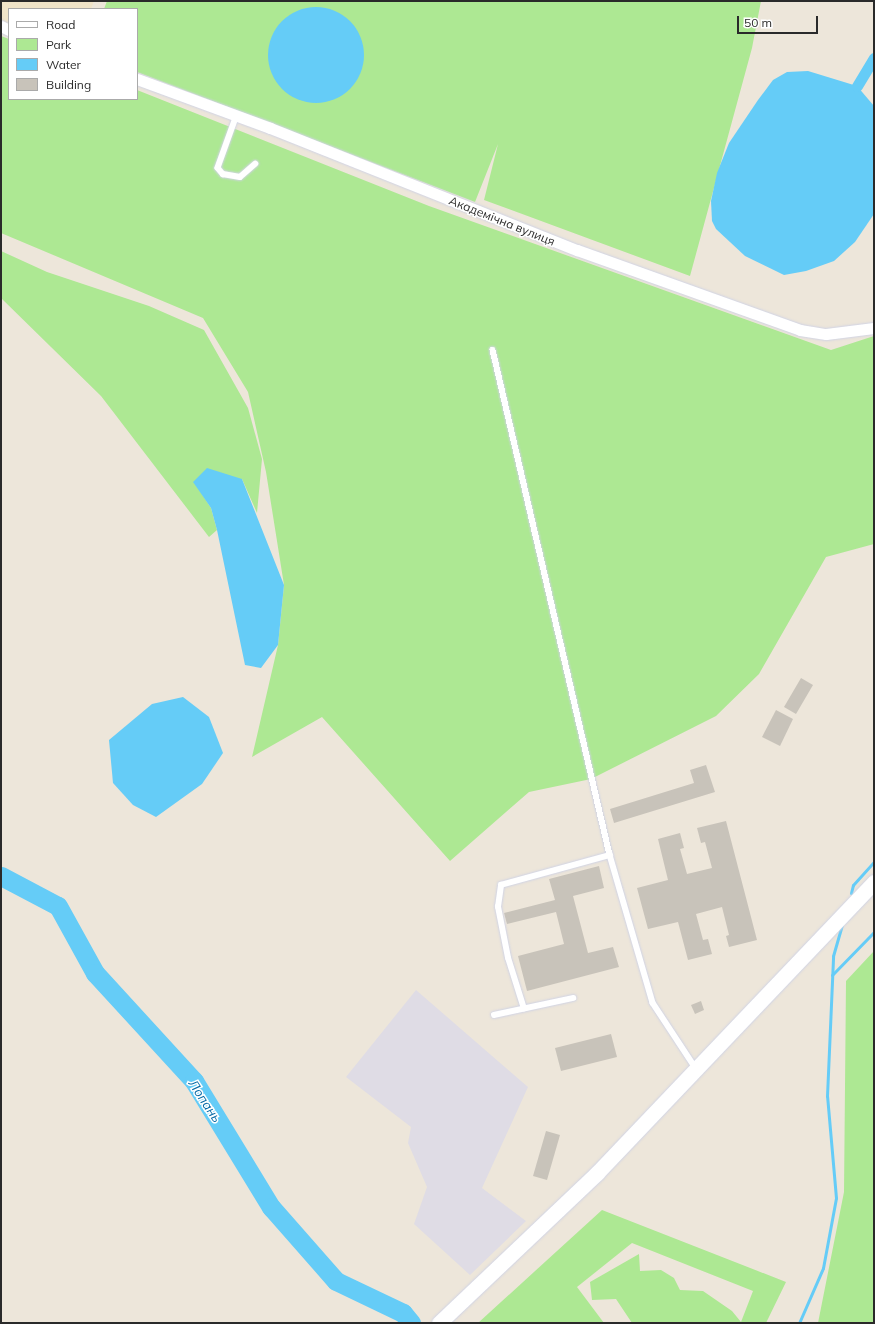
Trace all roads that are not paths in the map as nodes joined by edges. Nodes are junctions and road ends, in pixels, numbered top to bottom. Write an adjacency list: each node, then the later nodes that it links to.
1 (138, 78): 2 (street, Академічна вулиця)
2 (237, 115): 3 (lane); 4 (street, Академічна вулиця)
3 (255, 164)
4 (874, 328)
5 (493, 350): 6 (lane)
6 (610, 855): 9 (lane); 11 (lane)
7 (874, 882): 11 (street)
8 (573, 998): 9 (lane)
9 (524, 1009): 10 (lane)
10 (494, 1015)
11 (696, 1068): 12 (street)
12 (442, 1320)

